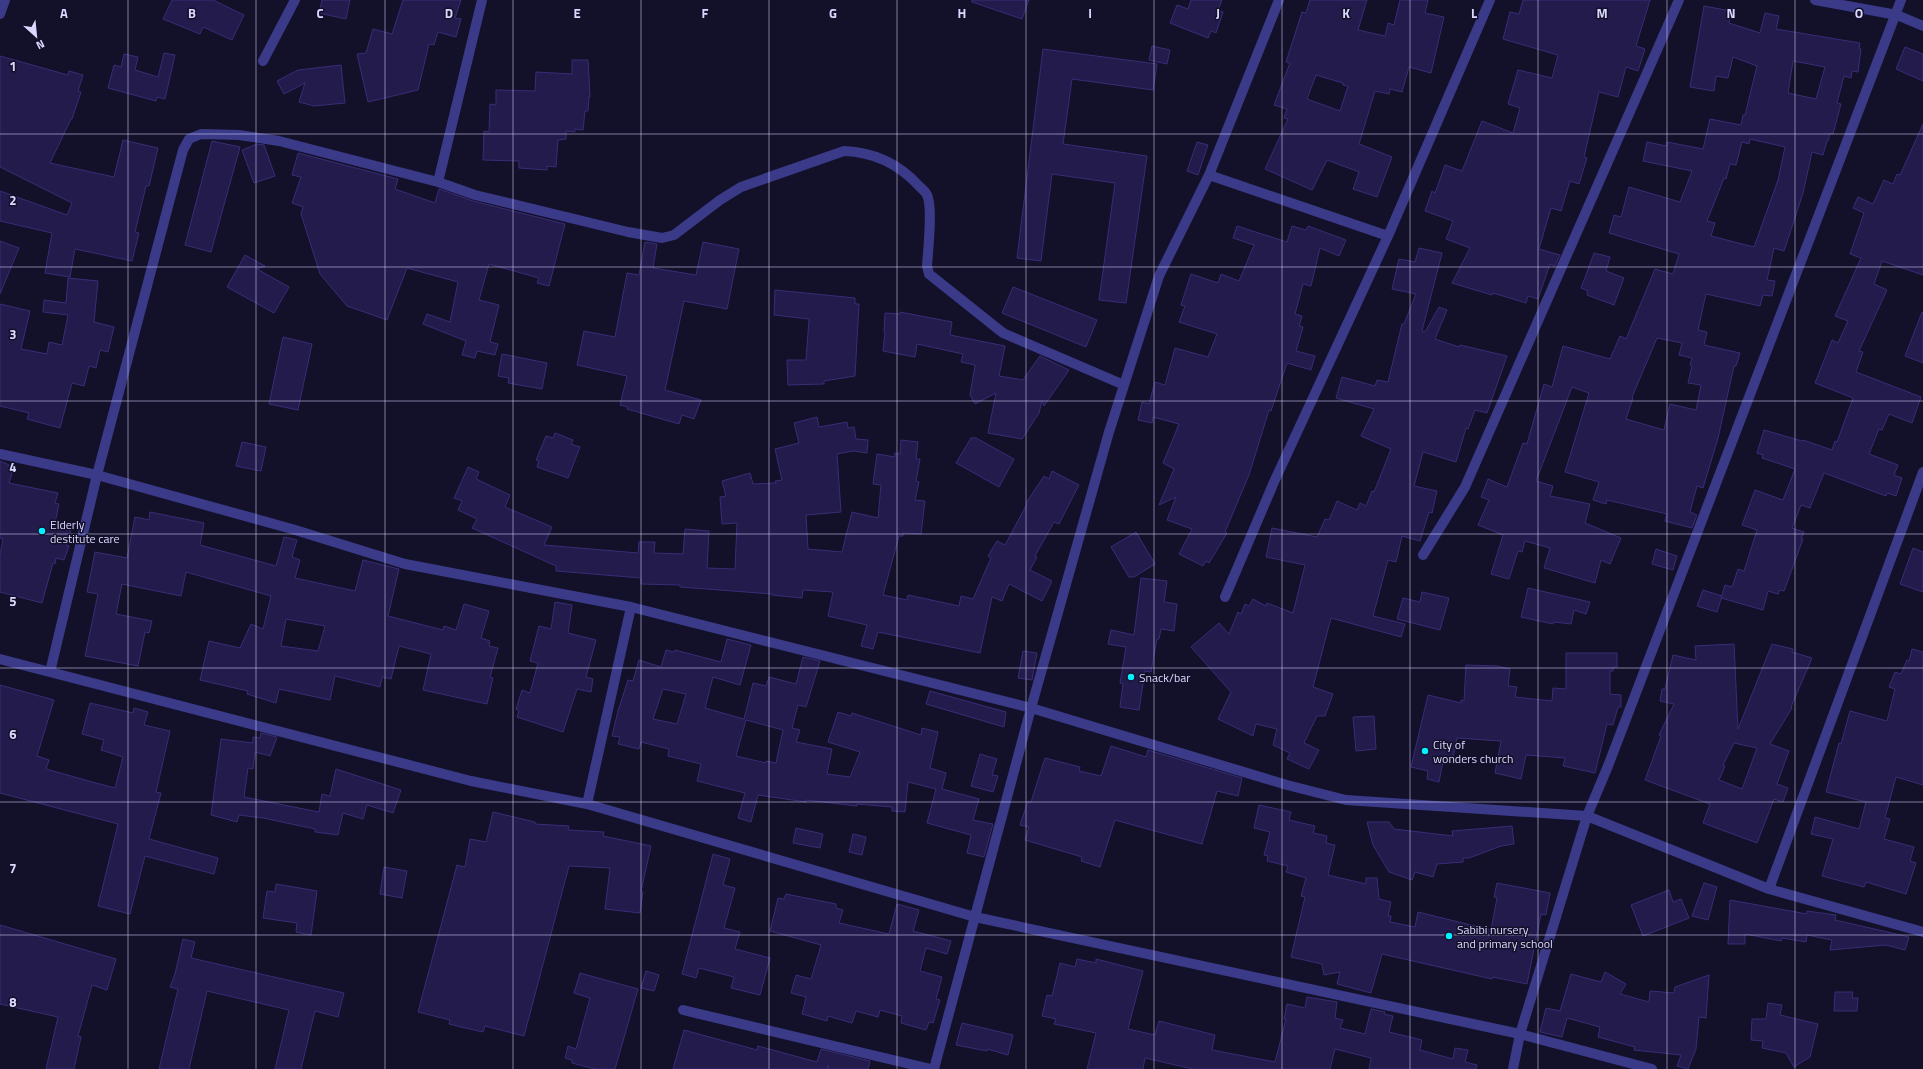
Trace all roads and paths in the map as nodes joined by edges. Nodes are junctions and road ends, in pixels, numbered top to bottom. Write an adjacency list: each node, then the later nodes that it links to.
1 (5, 0): 9 (street)
2 (295, 0): 12 (street)
3 (482, 0): 14 (street)
4 (1279, 0): 13 (street)
5 (1490, 0): 15 (street)
6 (1679, 0): 20 (street)
7 (1814, 0): 10 (street)
8 (1902, 0): 10 (street)
9 (0, 14)
10 (1897, 15): 11 (street); 27 (street)
11 (1923, 26)
12 (263, 61)
13 (1209, 175): 15 (street); 16 (street)
14 (438, 182): 16 (street); 19 (street)
15 (1388, 236): 21 (street)
16 (1124, 384): 25 (street)
17 (0, 454): 19 (street)
18 (1923, 472): 28 (street)
19 (97, 475): 22 (street); 24 (street)
20 (1423, 555)
21 (1225, 597)
22 (632, 607): 25 (street); 26 (street)
23 (0, 659): 24 (street)
24 (50, 672): 26 (street)
25 (1031, 708): 27 (street); 29 (street)
26 (586, 804): 29 (street)
27 (1587, 816): 28 (street); 32 (street)
28 (1769, 889): 30 (street)
29 (975, 917): 32 (street); 34 (street)
30 (1923, 932)
31 (683, 1010): 33 (street)
32 (1520, 1034): 35 (street); 36 (street)
33 (931, 1069)
34 (934, 1069)
35 (1513, 1069)
36 (1652, 1069)

